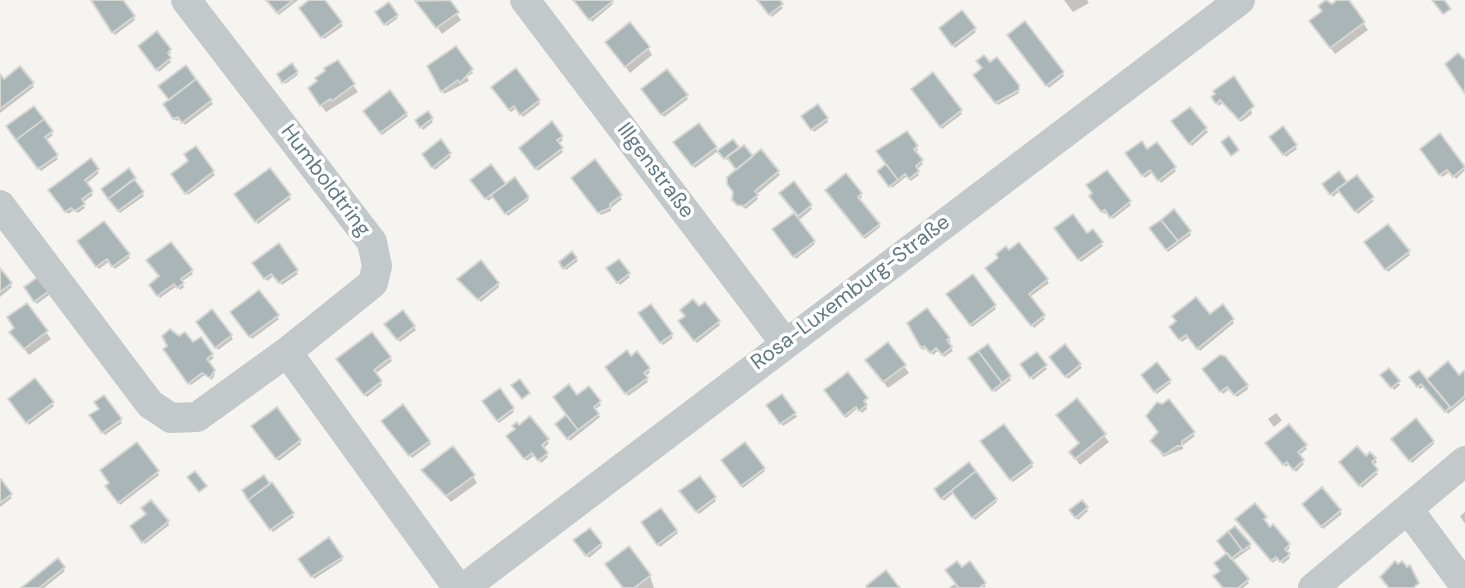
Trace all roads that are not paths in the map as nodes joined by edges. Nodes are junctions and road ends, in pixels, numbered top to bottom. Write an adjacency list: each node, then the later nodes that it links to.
1 (186, 0): 6 (street, Humboldtring)
2 (525, 0): 5 (street, Illgenstraße)
3 (1240, 0): 5 (street, Rosa-Luxemburg-Straße)
4 (0, 205): 6 (street, Humboldtring)
5 (785, 342): 11 (street, Rosa-Luxemburg-Straße)
6 (287, 352): 10 (street)
7 (1465, 461): 8 (street)
8 (1408, 509): 9 (street); 12 (street)
9 (1465, 586)
10 (458, 588)
11 (464, 588)
12 (1314, 588)

